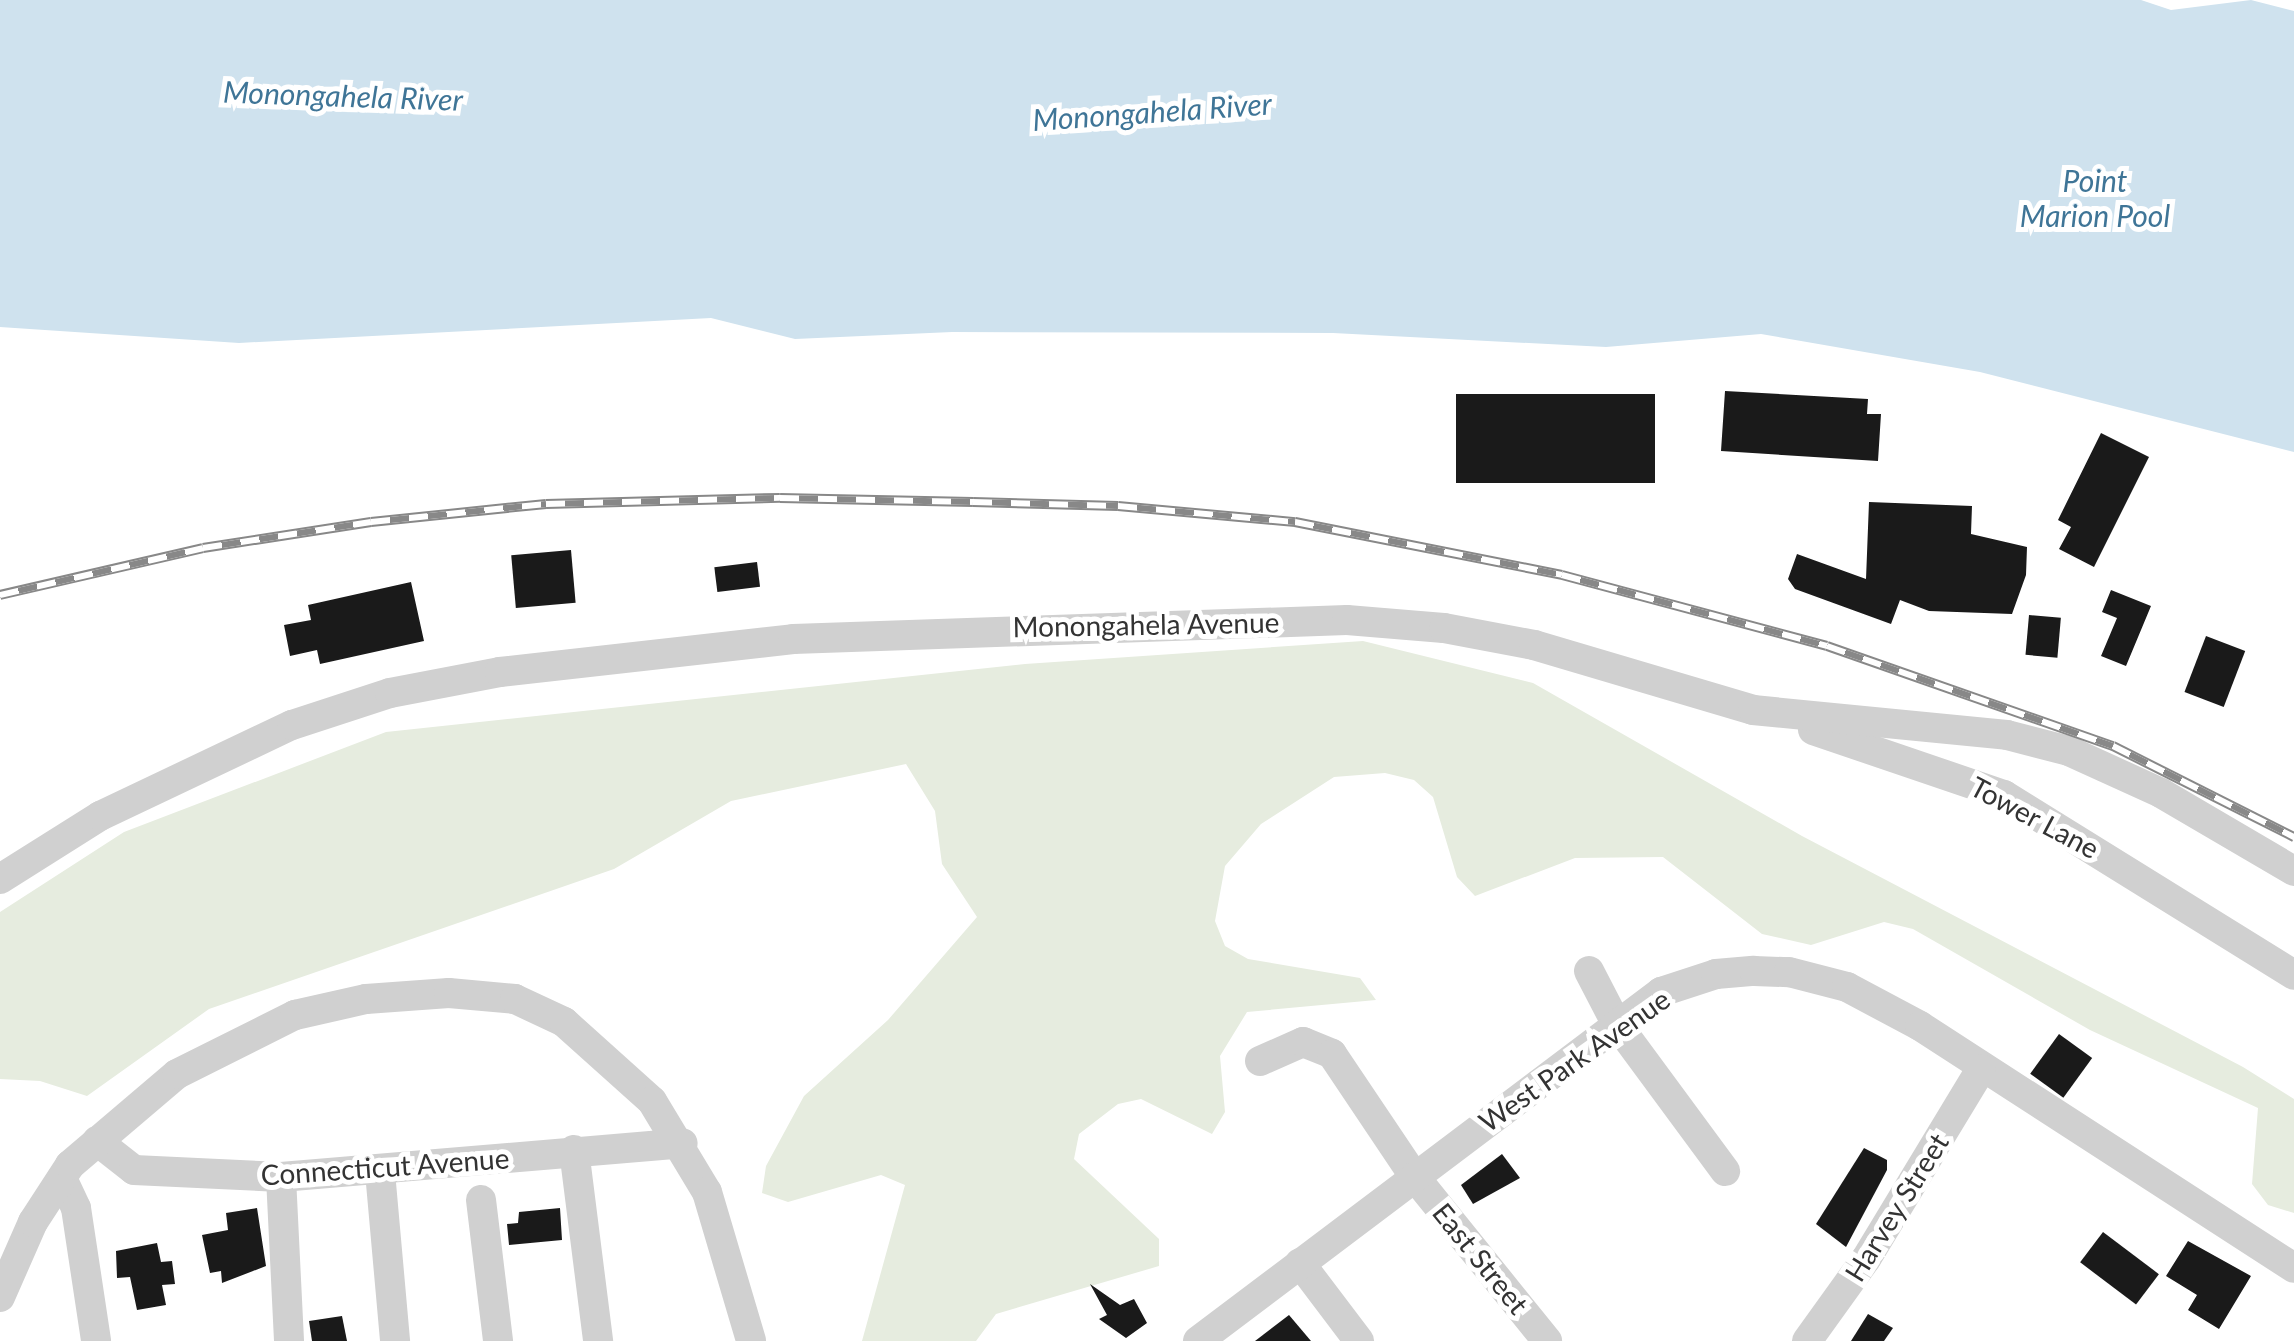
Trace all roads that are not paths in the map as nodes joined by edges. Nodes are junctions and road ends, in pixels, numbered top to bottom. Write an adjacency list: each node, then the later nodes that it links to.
1 (1753, 710): 2 (street, Monongahela Avenue); 3 (street, Monongahela Avenue); 5 (street, Tower Lane)
2 (2294, 871)
3 (0, 879)
4 (1590, 971): 6 (street)
5 (2294, 974)
6 (1616, 1023): 8 (street, West Park Avenue); 12 (street); 14 (street, West Park Avenue)
7 (1260, 1061): 14 (street, East Street)
8 (1981, 1070): 19 (street, West Park Avenue); 30 (street, Harvey Street)
9 (97, 1141): 10 (street); 15 (street, Connecticut Avenue); 16 (street)
10 (683, 1143): 11 (street, Connecticut Avenue); 26 (street)
11 (574, 1150): 13 (street, Connecticut Avenue); 25 (street)
12 (1725, 1170)
13 (380, 1172): 15 (street, Connecticut Avenue); 23 (street)
14 (1414, 1176): 18 (street, West Park Avenue); 29 (street, East Street)
15 (282, 1177): 22 (street)
16 (62, 1178): 20 (street); 21 (street)
17 (481, 1200): 24 (street)
18 (1300, 1263): 27 (street, West Park Avenue); 28 (street)
19 (2294, 1268)
20 (0, 1298)
21 (96, 1341)
22 (289, 1341)
23 (395, 1341)
24 (498, 1341)
25 (598, 1341)
26 (752, 1341)
27 (1198, 1341)
28 (1359, 1341)
29 (1547, 1341)
30 (1807, 1341)

